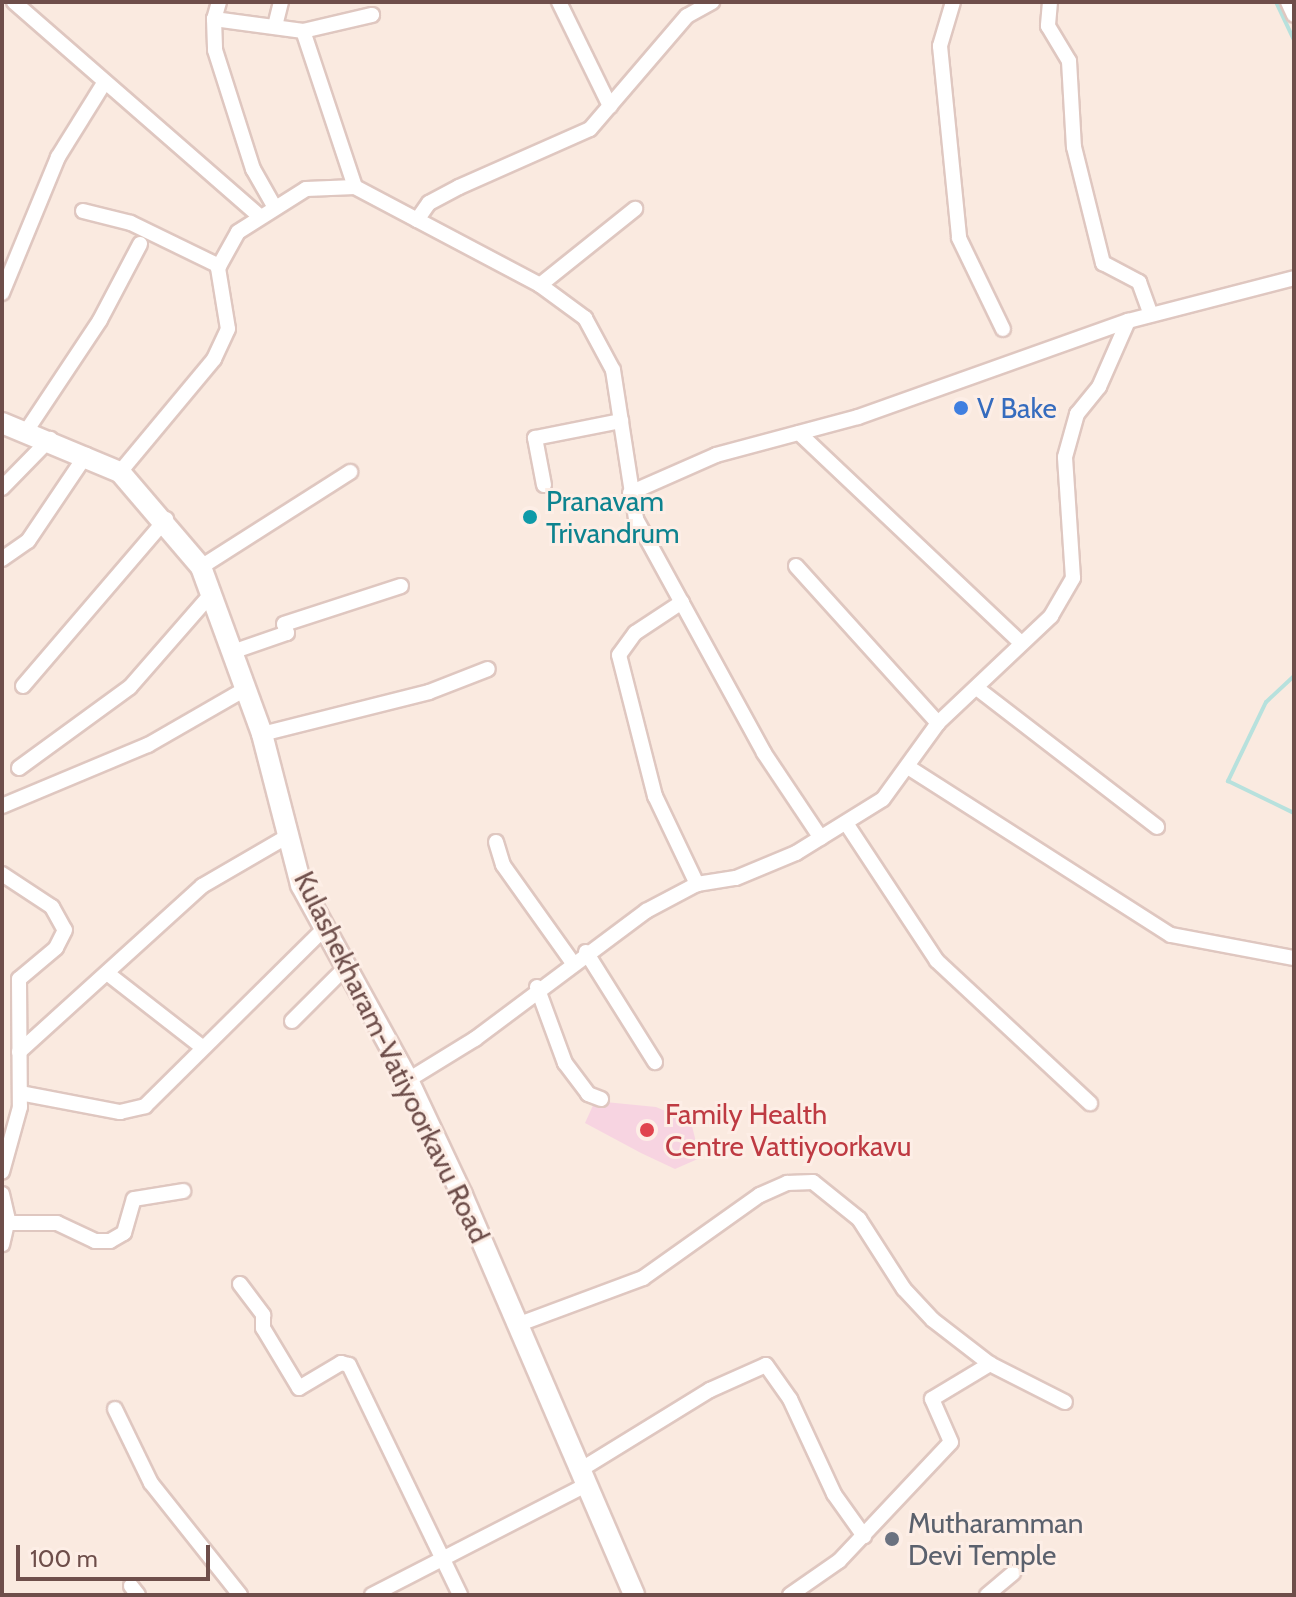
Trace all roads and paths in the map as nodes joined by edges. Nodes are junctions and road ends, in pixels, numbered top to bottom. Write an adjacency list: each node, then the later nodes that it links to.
1 (14, 2): 14 (street)
2 (219, 2): 11 (street)
3 (281, 2): 12 (street)
4 (559, 2): 15 (street)
5 (712, 2): 15 (street)
6 (953, 2): 29 (street)
7 (1050, 2): 27 (street)
8 (1288, 2): 10 (street)
9 (372, 15): 13 (street)
10 (1294, 15)
11 (214, 19): 12 (street); 17 (street)
12 (275, 26): 13 (street)
13 (303, 31): 16 (street)
14 (104, 83): 20 (street); 26 (street)
15 (610, 106): 21 (street)
16 (355, 187): 17 (street); 21 (street)
17 (274, 206): 20 (street)
18 (635, 209): 25 (street)
19 (83, 211): 23 (street)
20 (259, 216): 23 (street)
21 (417, 220): 25 (street)
22 (140, 244): 32 (street)
23 (219, 266): 36 (street)
24 (1294, 278): 27 (street)
25 (540, 285): 30 (street)
26 (2, 293)
27 (1150, 312): 28 (street)
28 (1128, 321): 33 (street); 48 (street)
29 (1003, 329)
30 (621, 421): 38 (street); 40 (street)
31 (2, 423): 32 (street, Kulashekharam-Vatiyoorkavu Road)
32 (27, 430): 34 (street, Kulashekharam-Vatiyoorkavu Road)
33 (799, 433): 40 (street); 48 (street)
34 (50, 439): 35 (street, Kulashekharam-Vatiyoorkavu Road); 39 (street)
35 (86, 455): 36 (street, Kulashekharam-Vatiyoorkavu Road); 42 (street)
36 (120, 472): 41 (street, Kulashekharam-Vatiyoorkavu Road)
37 (350, 472): 44 (street)
38 (544, 485)
39 (2, 488)
40 (630, 493): 47 (street)
41 (166, 519): 44 (street, Kulashekharam-Vatiyoorkavu Road); 51 (street)
42 (2, 559)
43 (796, 566): 54 (street)
44 (201, 567): 46 (street, Kulashekharam-Vatiyoorkavu Road)
45 (401, 586): 49 (street)
46 (213, 592): 49 (street, Kulashekharam-Vatiyoorkavu Road); 57 (street)
47 (682, 602): 62 (street); 65 (street)
48 (1021, 643): 53 (street)
49 (235, 651): 52 (street, Kulashekharam-Vatiyoorkavu Road)
50 (488, 669): 55 (street)
51 (23, 686)
52 (247, 688): 55 (street, Kulashekharam-Vatiyoorkavu Road); 58 (street)
53 (978, 689): 54 (street); 60 (street)
54 (938, 723): 56 (street)
55 (262, 734): 61 (street, Kulashekharam-Vatiyoorkavu Road)
56 (908, 767): 59 (street); 68 (street)
57 (19, 768)
58 (2, 806)
59 (846, 823): 62 (street); 80 (street)
60 (1157, 827)
61 (288, 836): 66 (street, Kulashekharam-Vatiyoorkavu Road); 71 (street)
62 (821, 838): 65 (street)
63 (496, 842): 69 (street)
64 (2, 874): 75 (street)
65 (697, 884): 67 (street)
66 (323, 930): 70 (street, Kulashekharam-Vatiyoorkavu Road); 74 (street)
67 (586, 952): 69 (street); 76 (street)
68 (1294, 958)
69 (573, 963): 72 (street)
70 (343, 970): 73 (street); 77 (street, Kulashekharam-Vatiyoorkavu Road)
71 (107, 973): 74 (street); 75 (street)
72 (537, 987): 77 (street); 79 (street)
73 (292, 1021)
74 (202, 1047): 78 (street)
75 (19, 1052): 78 (street)
76 (655, 1062)
77 (408, 1080): 87 (street, Kulashekharam-Vatiyoorkavu Road)
78 (20, 1093): 81 (street)
79 (601, 1099)
80 (1090, 1103)
81 (2, 1172)
82 (183, 1191): 84 (street)
83 (2, 1194): 84 (street)
84 (8, 1223): 85 (street)
85 (2, 1244)
86 (240, 1284): 93 (street)
87 (522, 1323): 88 (street); 91 (street, Kulashekharam-Vatiyoorkavu Road)
88 (990, 1364): 89 (street); 92 (street)
89 (1065, 1402)
90 (115, 1409): 95 (street)
91 (583, 1478): 92 (street); 93 (street); 98 (street, Kulashekharam-Vatiyoorkavu Road)
92 (864, 1536): 99 (street)
93 (441, 1561): 96 (street); 97 (street)
94 (1013, 1573): 100 (street)
95 (240, 1595)
96 (372, 1595)
97 (460, 1595)
98 (634, 1595)
99 (790, 1595)
100 (987, 1595)

